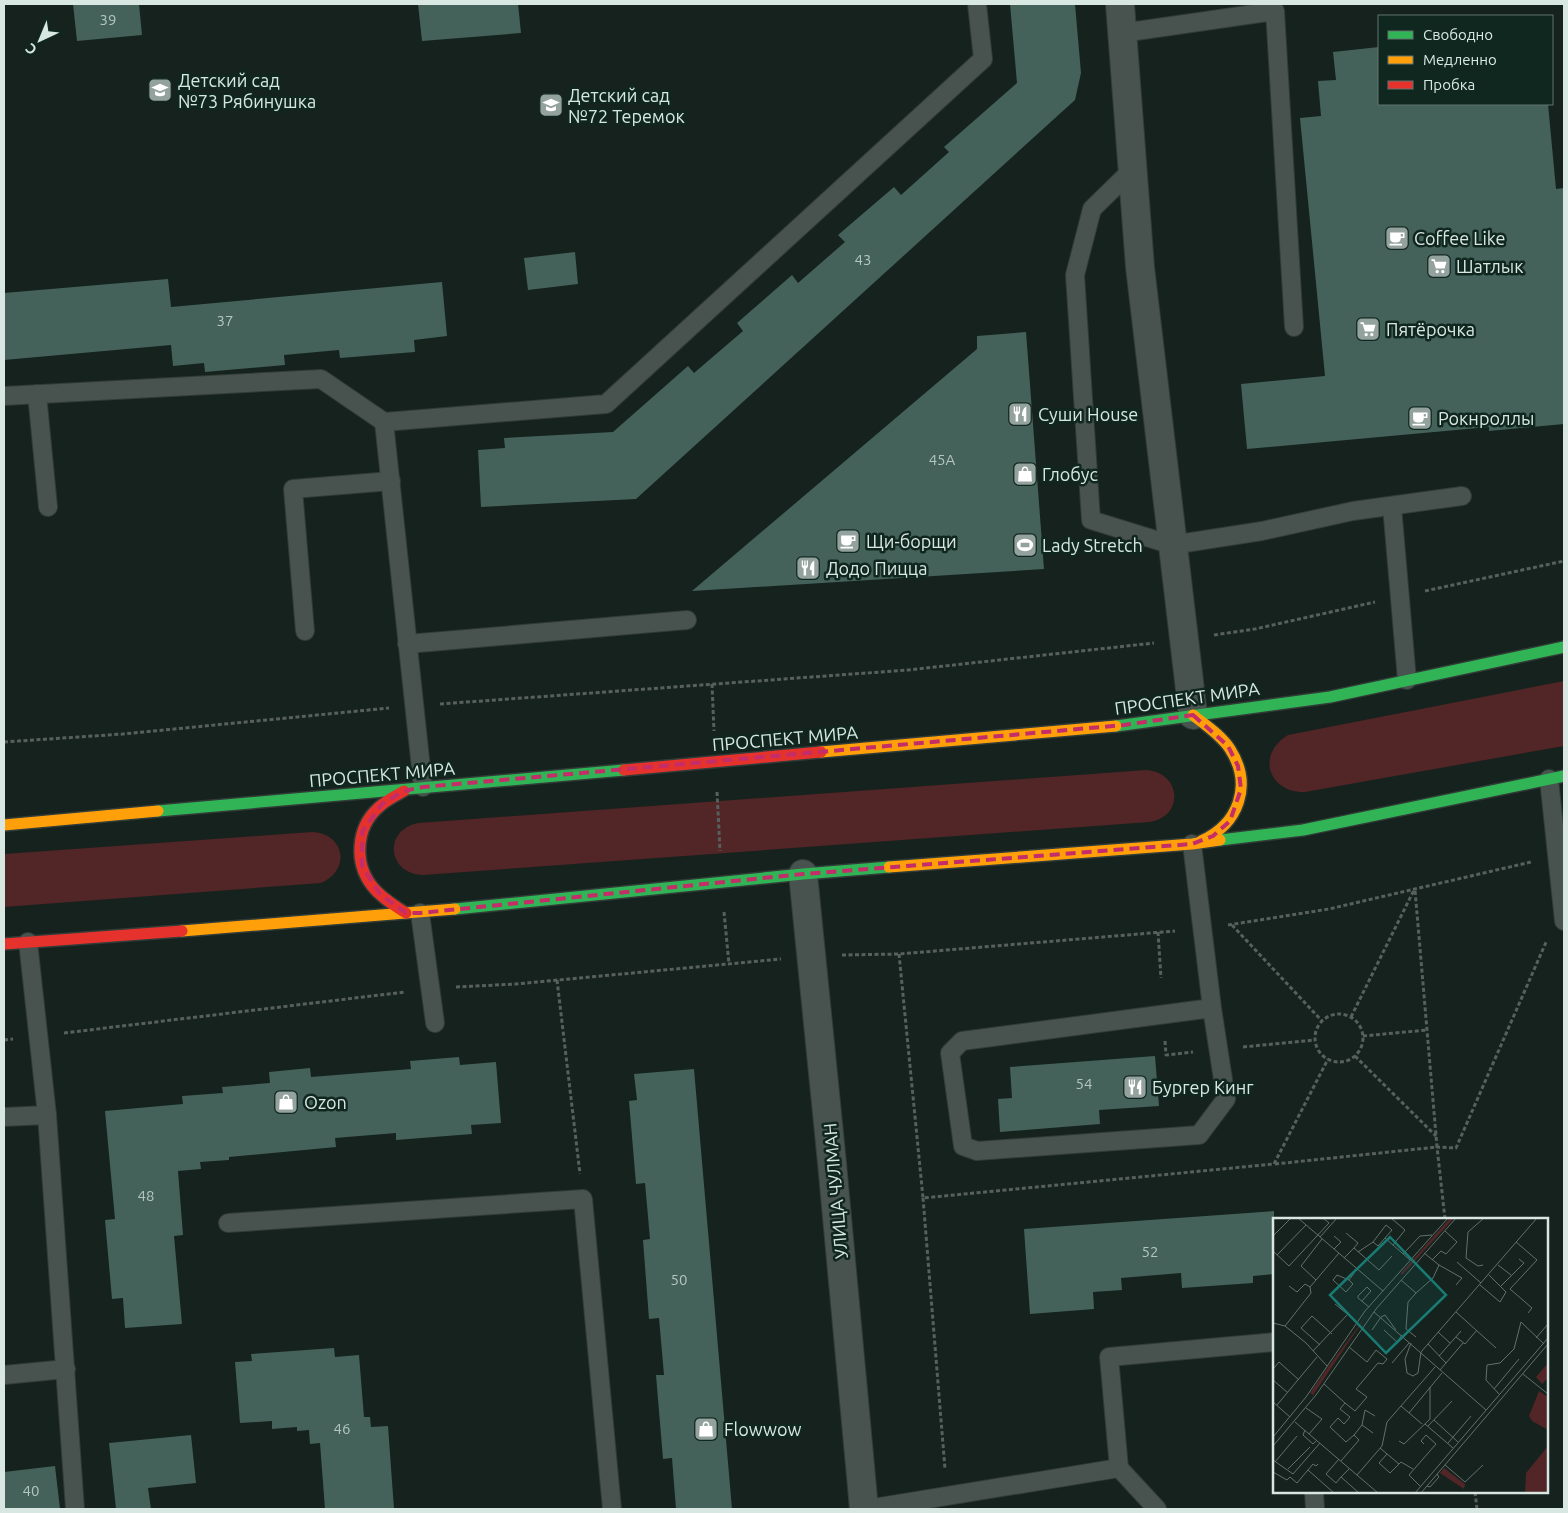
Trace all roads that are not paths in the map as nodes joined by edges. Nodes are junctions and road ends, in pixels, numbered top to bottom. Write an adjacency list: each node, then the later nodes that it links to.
1 (977, 4): 8 (lane)
2 (1120, 4): 3 (street)
3 (1122, 33): 4 (street); 5 (lane)
4 (1132, 170): 13 (street); 13 (lane)
5 (1294, 327)
6 (37, 394): 7 (lane); 8 (lane); 12 (lane)
7 (4, 396)
8 (384, 422): 9 (lane)
9 (390, 481): 15 (lane); 16 (lane)
10 (1462, 496): 11 (lane)
11 (1392, 506): 13 (lane); 18 (lane)
12 (48, 507)
13 (1172, 546): 19 (street)
14 (687, 620): 16 (lane)
15 (305, 631)
16 (407, 644): 21 (lane)
17 (1564, 647): 18 (main road, ПРОСПЕКТ МИРА)
18 (1406, 680): 19 (main road, ПРОСПЕКТ МИРА)
19 (1193, 715): 21 (main road, ПРОСПЕКТ МИРА); 24 (main road)
20 (1556, 778): 24 (main road); 25 (lane)
21 (423, 788): 22 (main road, ПРОСПЕКТ МИРА)
22 (404, 790): 23 (main road, ПРОСПЕКТ МИРА); 27 (main road)
23 (4, 826)
24 (1192, 844): 26 (main road); 31 (lane)
25 (1562, 872): 28 (lane)
26 (802, 874): 27 (main road); 43 (street, УЛИЦА ЧУЛМАН)
27 (413, 913): 29 (main road); 32 (lane)
28 (1563, 913)
29 (28, 942): 30 (main road); 33 (lane)
30 (4, 944)
31 (1212, 1008): 31 (lane)
32 (435, 1023)
33 (46, 1115): 34 (lane); 37 (lane)
34 (4, 1117)
35 (228, 1223): 42 (lane)
36 (1273, 1342): 39 (lane)
37 (66, 1369): 38 (lane); 41 (lane)
38 (4, 1375)
39 (1119, 1468): 43 (lane); 44 (lane)
40 (1314, 1493): 45 (lane)
41 (75, 1509)
42 (612, 1509)
43 (866, 1509)
44 (1157, 1509)
45 (1315, 1509)

